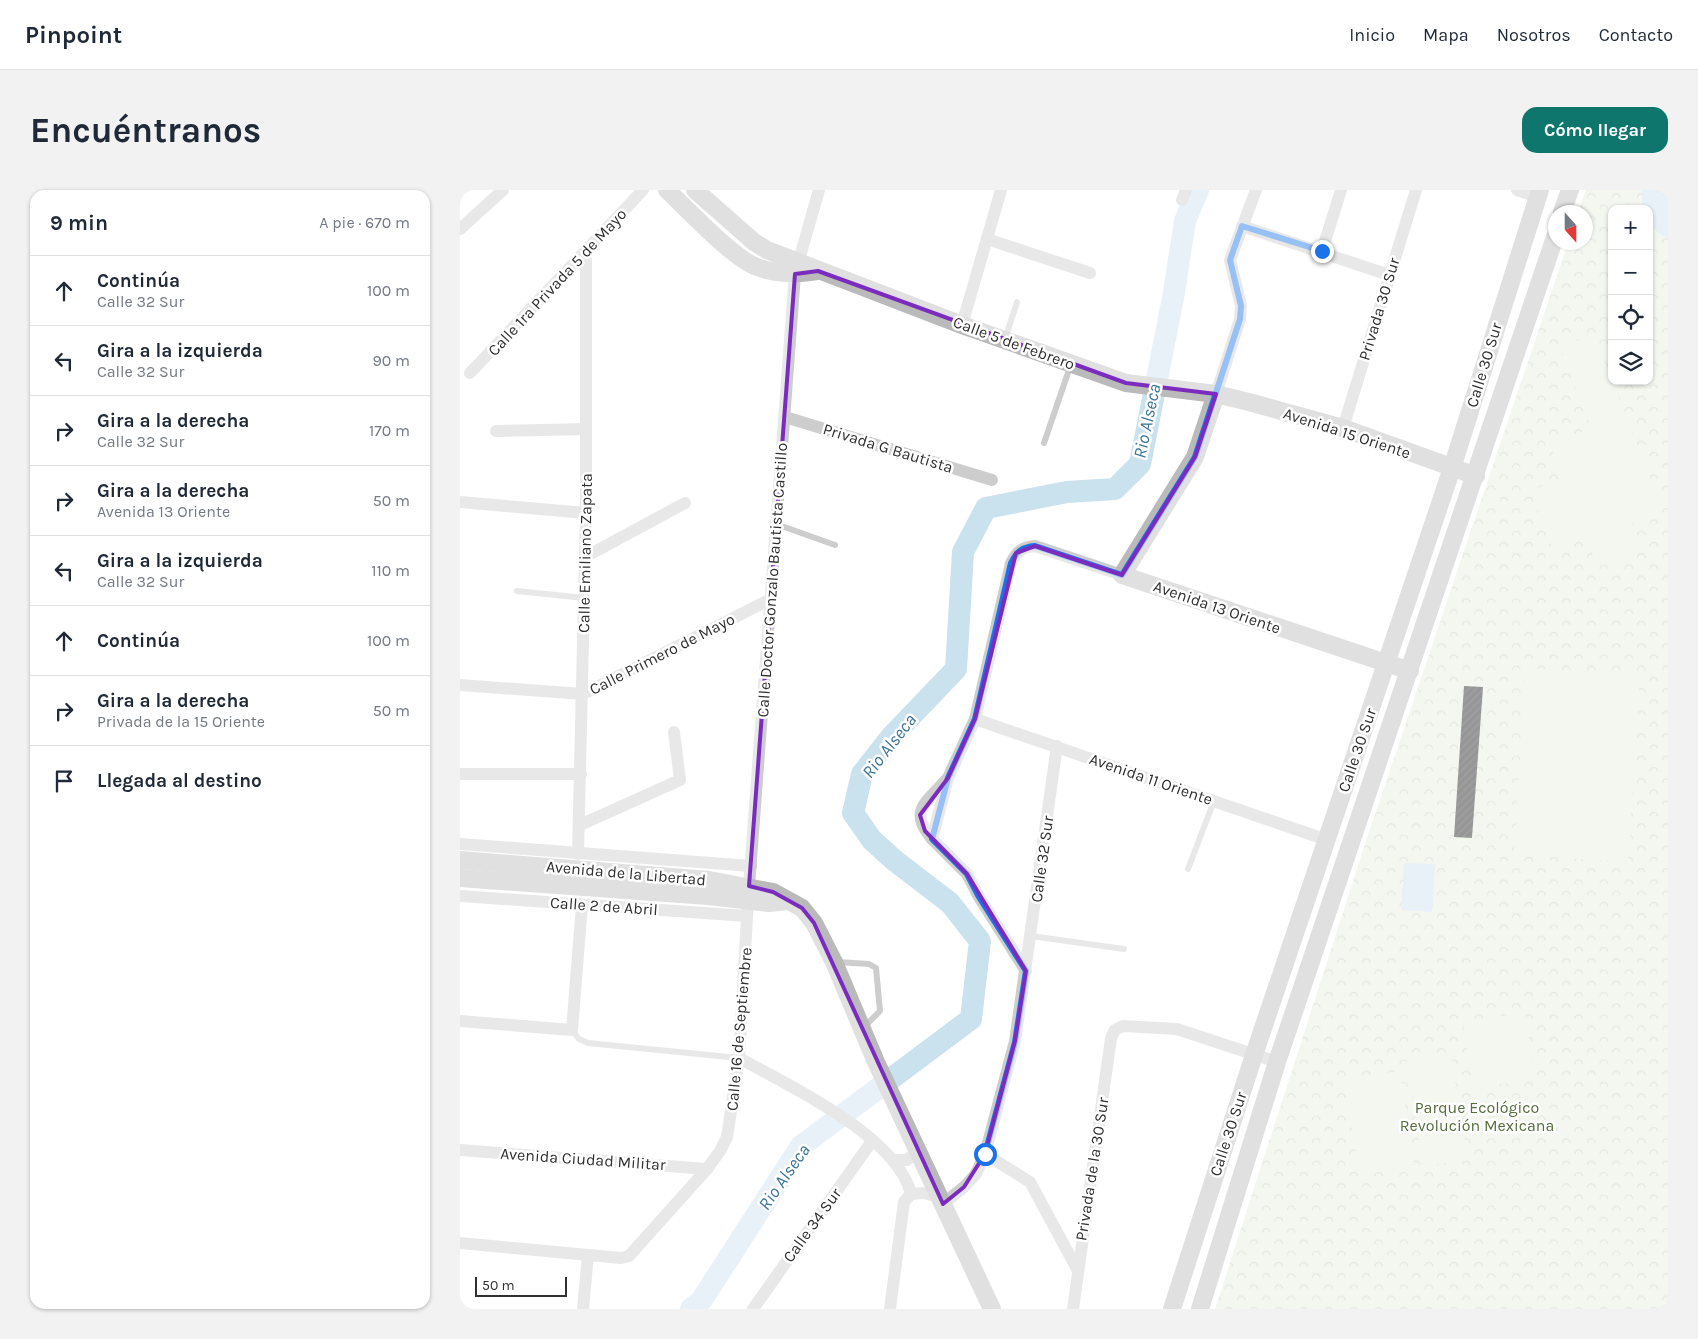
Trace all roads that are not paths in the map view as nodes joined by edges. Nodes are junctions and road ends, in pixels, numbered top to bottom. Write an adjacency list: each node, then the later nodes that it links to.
1 (503, 190): 15 (street)
2 (643, 190): 19 (street, Calle 1ra Privada 5 de Mayo)
3 (667, 190): 20 (main road)
4 (696, 190): 20 (main road)
5 (818, 190): 20 (street, Calle Doctor Gonzalo Bautista Castillo)
6 (1001, 190): 16 (street)
7 (1256, 190): 14 (street)
8 (1341, 190): 18 (street)
9 (1416, 190): 22 (street, Privada 30 Sur)
10 (1517, 190): 12 (street)
11 (1570, 190): 13 (main road)
12 (1538, 193): 34 (main road, Calle 30 Sur)
13 (1565, 205)
14 (1242, 226): 18 (street); 28 (street)
15 (460, 229)
16 (987, 239): 21 (street); 24 (street)
17 (1551, 250): 35 (main road, Calle 30 Sur)
18 (1322, 251): 22 (street)
19 (586, 252): 27 (street, Calle 1ra Privada 5 de Mayo); 30 (street, Calle Emiliano Zapata)
20 (796, 268): 24 (main road, Calle 5 de Febrero); 29 (street, Calle Doctor Gonzalo Bautista Castillo)
21 (1090, 273)
22 (1389, 274): 31 (street, Privada 30 Sur)
23 (1017, 302): 25 (lane)
24 (962, 325): 25 (main road, Calle 5 de Febrero)
25 (1004, 340): 26 (main road, Calle 5 de Febrero)
26 (1071, 364): 28 (main road, Calle 5 de Febrero); 33 (lane)
27 (470, 373)
28 (1216, 394): 31 (main road, Avenida 15 Oriente); 43 (main road)
29 (785, 417): 36 (street, Privada G Bautista); 40 (street, Calle Doctor Gonzalo Bautista Castillo)
30 (586, 428): 32 (street); 39 (street, Calle Emiliano Zapata)
31 (1343, 428): 34 (main road, Avenida 15 Oriente)
32 (496, 431)
33 (1044, 443)
34 (1452, 468): 35 (main road, Avenida 15 Oriente); 47 (main road, Calle 30 Sur)
35 (1476, 476): 48 (main road, Calle 30 Sur)
36 (992, 480)
37 (460, 502): 39 (street)
38 (685, 503): 42 (street)
39 (586, 513): 42 (street, Calle Emiliano Zapata)
40 (776, 524): 41 (lane); 46 (street, Calle Doctor Gonzalo Bautista Castillo)
41 (835, 545)
42 (585, 557): 45 (street, Calle Emiliano Zapata)
43 (1122, 575): 47 (main road, Avenida 13 Oriente); 51 (street, Avenida 13 Oriente)
44 (517, 591): 45 (lane)
45 (584, 598): 50 (street, Calle Emiliano Zapata)
46 (770, 599): 50 (street, Calle Primero de Mayo); 64 (street, Calle Doctor Gonzalo Bautista Castillo)
47 (1386, 664): 48 (main road, Avenida 13 Oriente); 60 (main road, Calle 30 Sur)
48 (1410, 671): 80 (main road, Calle 30 Sur)
49 (460, 685): 50 (street, Calle Primero de Mayo)
50 (583, 694): 55 (street, Calle Emiliano Zapata)
51 (975, 719): 53 (street, Avenida 11 Oriente); 56 (street)
52 (674, 732): 58 (street)
53 (1057, 746): 57 (street, Avenida 11 Oriente); 71 (street, Calle 32 Sur)
54 (460, 774): 55 (street)
55 (581, 774): 58 (street, Calle Emiliano Zapata)
56 (948, 778): 59 (street); 59 (street)
57 (1214, 801): 60 (street, Avenida 11 Oriente); 65 (lane)
58 (580, 825): 62 (street, Calle Emiliano Zapata)
59 (932, 839): 74 (street)
60 (1326, 840): 78 (main road, Calle 30 Sur)
61 (460, 844): 62 (street)
62 (578, 854): 64 (street)
63 (460, 860): 67 (main road, Avenida de la Libertad)
64 (751, 866): 69 (street, Calle Doctor Gonzalo Bautista Castillo)
65 (1188, 869)
66 (460, 878): 67 (main road, Avenida de la Libertad)
67 (664, 884): 69 (main road, Avenida de la Libertad)
68 (460, 896): 70 (street, Calle 2 de Abril)
69 (748, 901): 70 (street, Calle 2 de Abril); 73 (main road, Avenida de la Libertad); 79 (street, Calle 16 de Septiembre)
70 (582, 905): 77 (street)
71 (1031, 936): 72 (lane); 74 (street, Calle 32 Sur)
72 (1124, 948)
73 (834, 962): 76 (main road, Avenida de la Libertad); 76 (lane)
74 (1026, 971): 84 (street, Calle 32 Sur)
75 (460, 1022): 77 (street)
76 (862, 1029): 83 (main road, Avenida de la Libertad)
77 (572, 1030): 79 (lane)
78 (1254, 1055): 80 (street); 91 (street, Privada de la 30 Sur); 97 (main road, Calle 30 Sur)
79 (740, 1058): 81 (street); 86 (street, Calle 16 de Septiembre)
80 (1277, 1062): 98 (main road, Calle 30 Sur)
81 (872, 1141): 85 (street); 93 (street, Calle 34 Sur)
82 (460, 1150): 86 (street, Avenida Ciudad Militar)
83 (918, 1151): 85 (street); 88 (main road, Avenida de la Libertad)
84 (985, 1154): 88 (street, Calle 32 Sur); 91 (street)
85 (894, 1160): 87 (street)
86 (707, 1169): 90 (street, Calle 16 de Septiembre)
87 (911, 1194): 88 (street); 94 (street)
88 (941, 1200): 95 (main road, Avenida de la Libertad)
89 (460, 1243): 90 (street)
90 (588, 1255): 92 (street)
91 (1077, 1269): 96 (street, Privada de la 30 Sur)
92 (583, 1309)
93 (752, 1309)
94 (890, 1309)
95 (992, 1309)
96 (1073, 1309)
97 (1172, 1309)
98 (1200, 1309)

